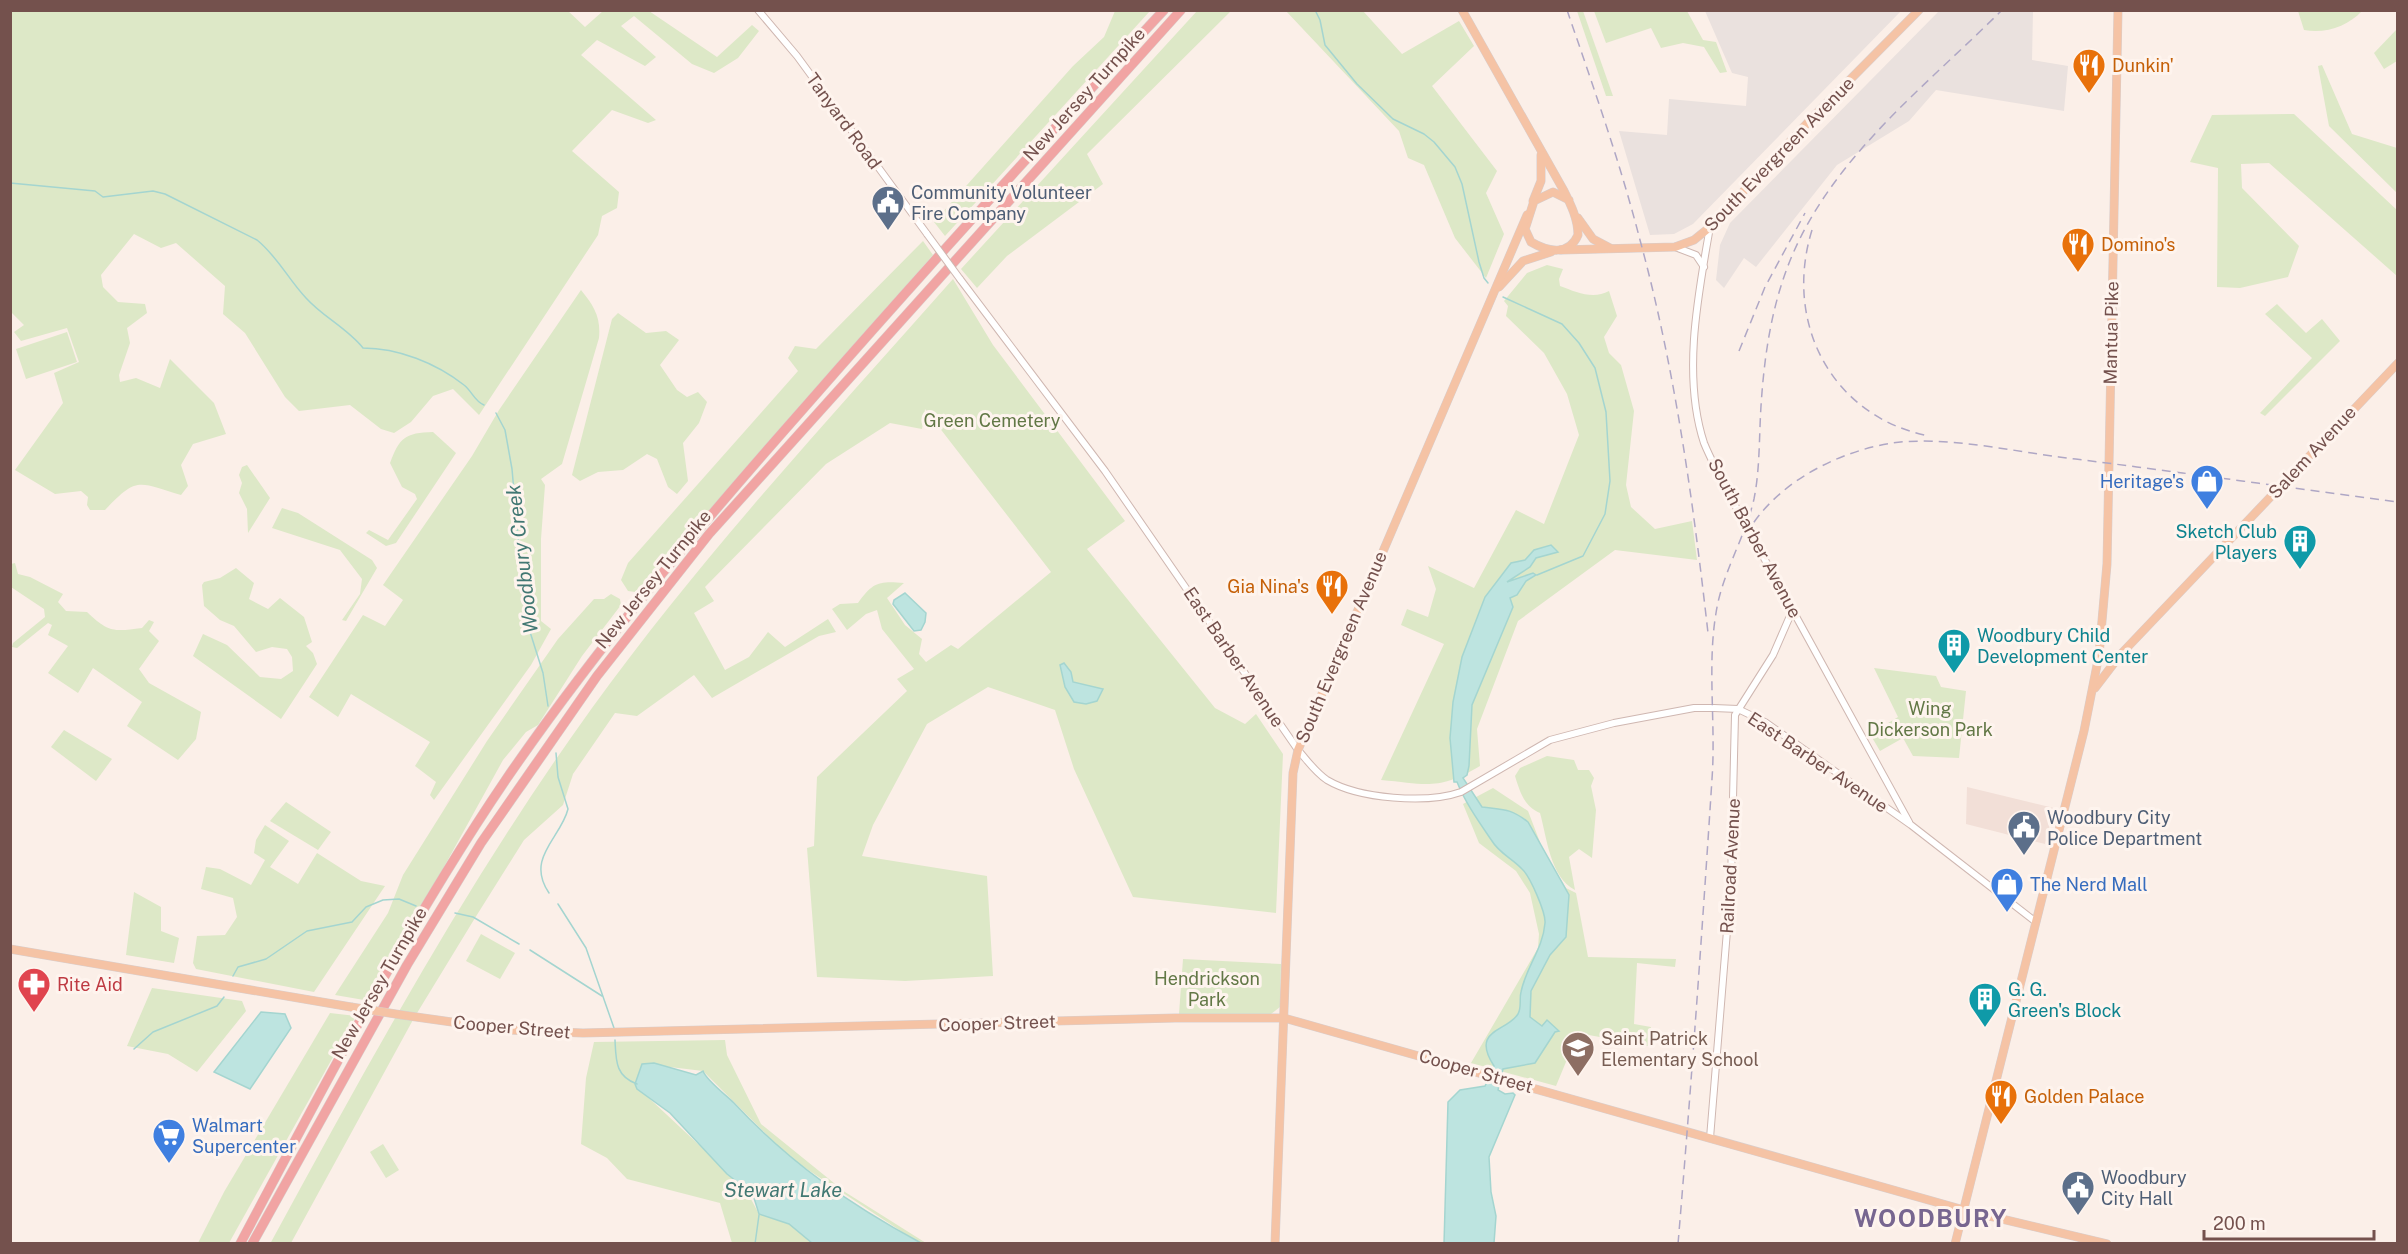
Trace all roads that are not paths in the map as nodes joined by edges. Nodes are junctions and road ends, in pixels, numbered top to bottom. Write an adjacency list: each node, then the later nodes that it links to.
1 (758, 10): 13 (street, Tanyard Road)
2 (1164, 10): 32 (highway, New Jersey Turnpike)
3 (1181, 10): 33 (highway, New Jersey Turnpike)
4 (1462, 10): 7 (main road)
5 (1919, 10): 12 (main road, South Evergreen Avenue)
6 (2118, 10): 21 (main road, Mantua Pike)
7 (1540, 151): 8 (main road); 9 (main road)
8 (1569, 200): 9 (main road); 10 (main road)
9 (1531, 206): 11 (main road)
10 (1574, 212): 15 (main road); 16 (main road)
11 (1527, 215): 16 (main road); 18 (main road, South Evergreen Avenue)
12 (1710, 227): 14 (main road, South Evergreen Avenue); 17 (street, South Barber Avenue)
13 (927, 234): 25 (street, East Barber Avenue, bridge)
14 (1675, 247): 15 (main road, South Evergreen Avenue); 17 (street)
15 (1616, 250): 16 (main road, South Evergreen Avenue)
16 (1558, 251): 18 (main road, South Evergreen Avenue)
17 (1705, 267): 20 (street, South Barber Avenue)
18 (1491, 298): 25 (main road, South Evergreen Avenue)
19 (2397, 363): 22 (main road, Salem Avenue)
20 (1793, 609): 24 (street, Railroad Avenue); 26 (street, South Barber Avenue)
21 (2100, 655): 22 (main road); 23 (main road, Mantua Pike)
22 (2117, 660): 23 (main road, Salem Avenue)
23 (2094, 689): 27 (main road, Mantua Pike)
24 (1738, 709): 25 (street, East Barber Avenue); 26 (street, East Barber Avenue); 30 (street, Railroad Avenue)
25 (1298, 750): 29 (main road, South Evergreen Avenue)
26 (1911, 825): 27 (street, East Barber Avenue)
27 (2036, 922): 31 (main road, Mantua Pike)
28 (10, 949): 29 (main road, Cooper Street, bridge)
29 (1284, 1018): 30 (main road, Cooper Street); 34 (main road, South Evergreen Avenue)
30 (1710, 1138): 31 (main road, Cooper Street)
31 (1964, 1210): 35 (main road, Mantua Pike); 36 (main road, Cooper Street)
32 (240, 1244)
33 (252, 1244)
34 (1275, 1244)
35 (1955, 1244)
36 (2107, 1244)

